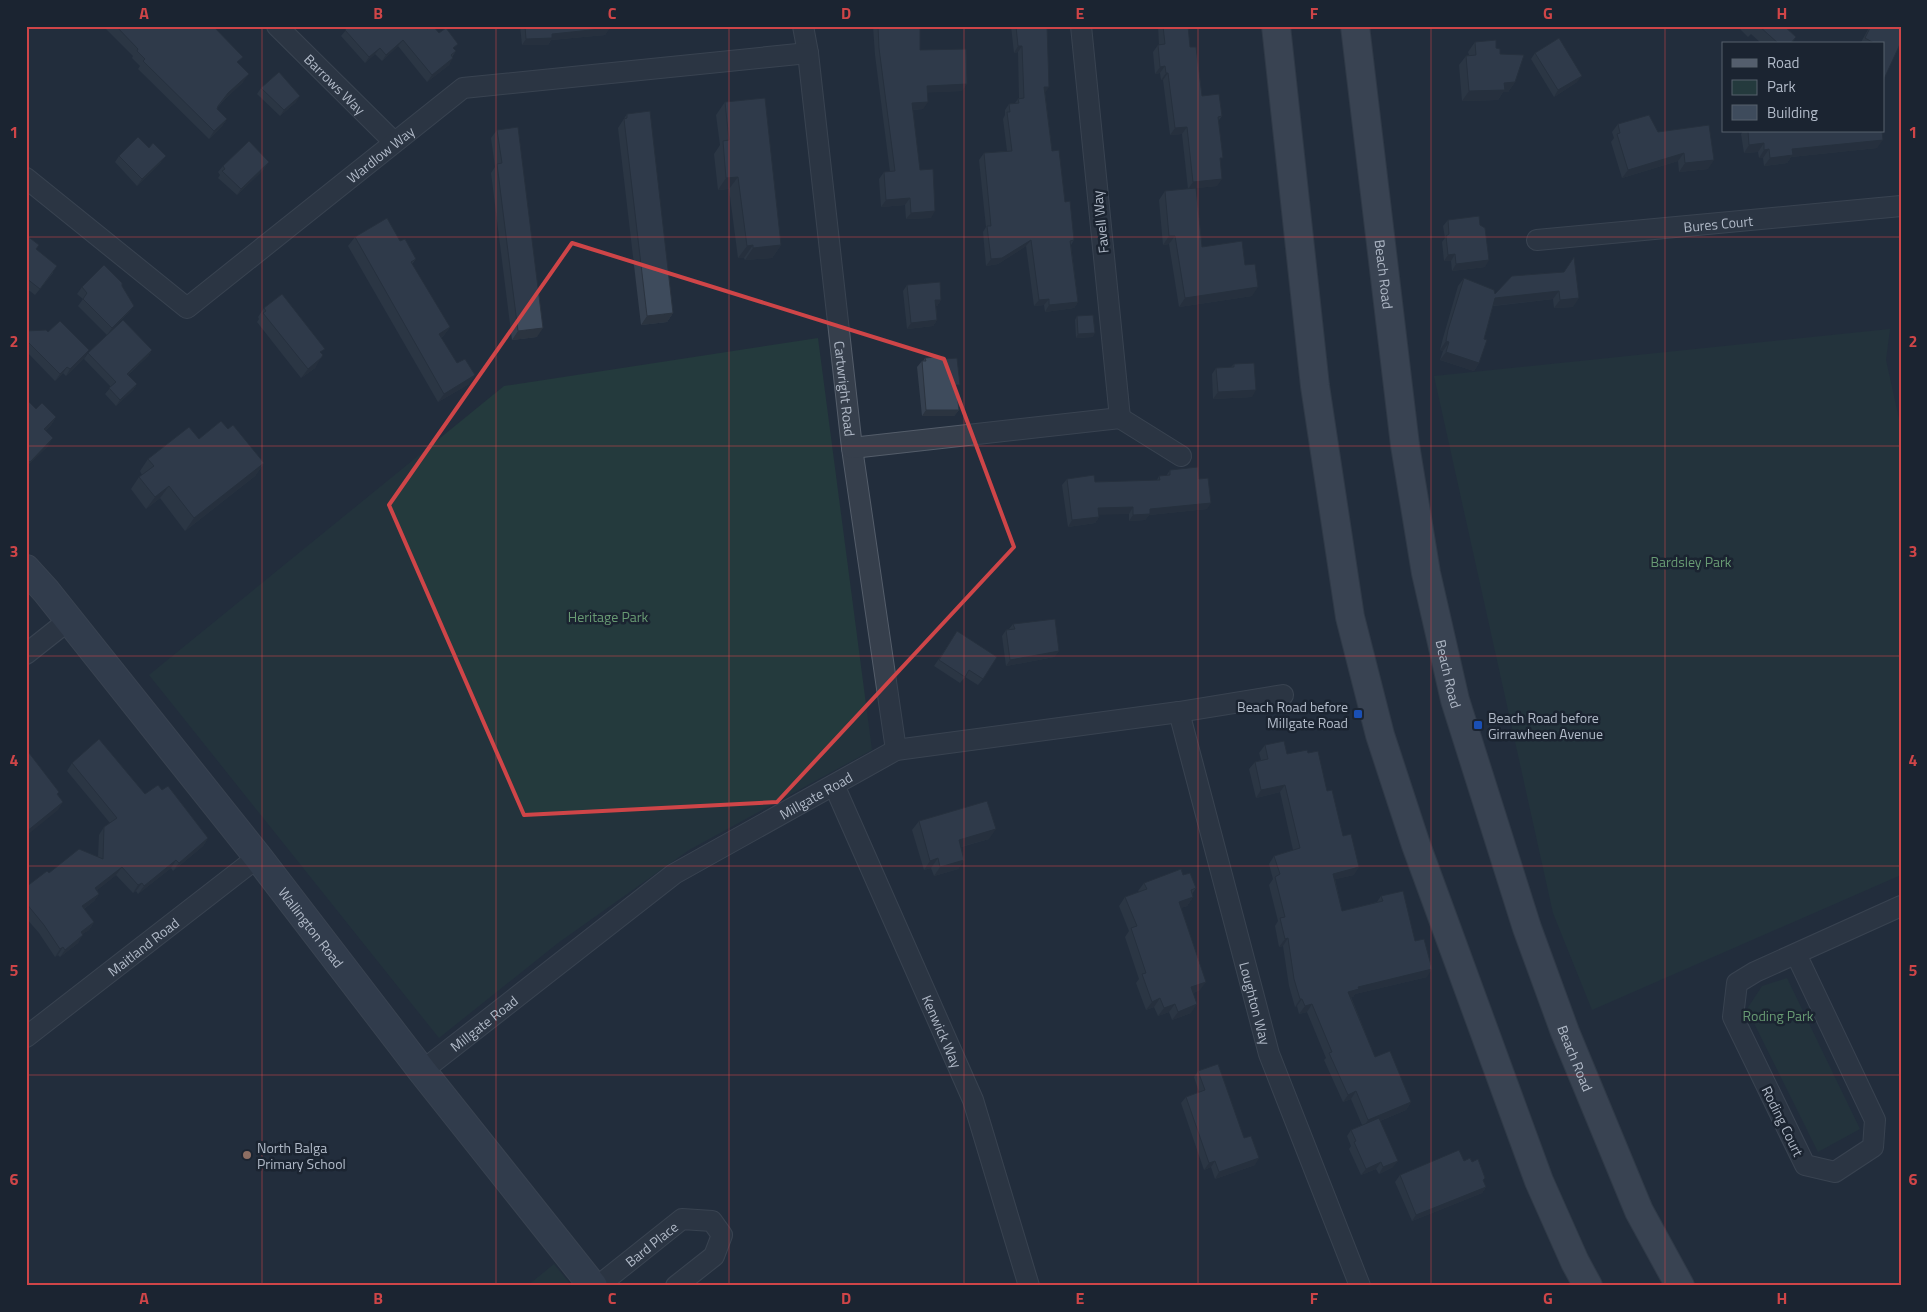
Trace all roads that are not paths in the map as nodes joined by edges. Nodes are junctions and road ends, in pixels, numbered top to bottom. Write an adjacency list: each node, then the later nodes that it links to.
1 (277, 26): 7 (street, Barrows Way)
2 (803, 26): 6 (street, Cartwright Road)
3 (1080, 26): 11 (street, Favell Way)
4 (1276, 26): 31 (main road)
5 (1355, 26): 32 (main road, Beach Road)
6 (808, 53): 7 (street, Wardlow Way); 12 (street, Cartwright Road)
7 (394, 142): 8 (street, Wardlow Way)
8 (26, 178)
9 (1901, 206): 10 (street, Bures Court)
10 (1537, 240)
11 (1120, 418): 12 (street); 13 (street)
12 (852, 448): 19 (street, Cartwright Road)
13 (1181, 456)
14 (26, 569): 15 (street, Wallington Road)
15 (69, 620): 16 (street); 21 (street, Wallington Road)
16 (26, 654)
17 (1283, 695): 18 (street, Millgate Road)
18 (1179, 712): 19 (street, Millgate Road); 30 (street, Loughton Way)
19 (896, 750): 20 (street, Millgate Road)
20 (834, 785): 25 (street, Millgate Road); 29 (street, Kenwick Way)
21 (258, 857): 24 (street, Maitland Road); 25 (street, Wallington Road)
22 (1901, 906): 23 (street, Roding Court)
23 (1796, 954): 23 (street, Roding Court)
24 (26, 1037)
25 (422, 1071): 26 (street, Wallington Road)
26 (593, 1286)
27 (598, 1286): 28 (street, Bard Place)
28 (676, 1286)
29 (1029, 1286)
30 (1360, 1286)
31 (1588, 1286)
32 (1680, 1286)

